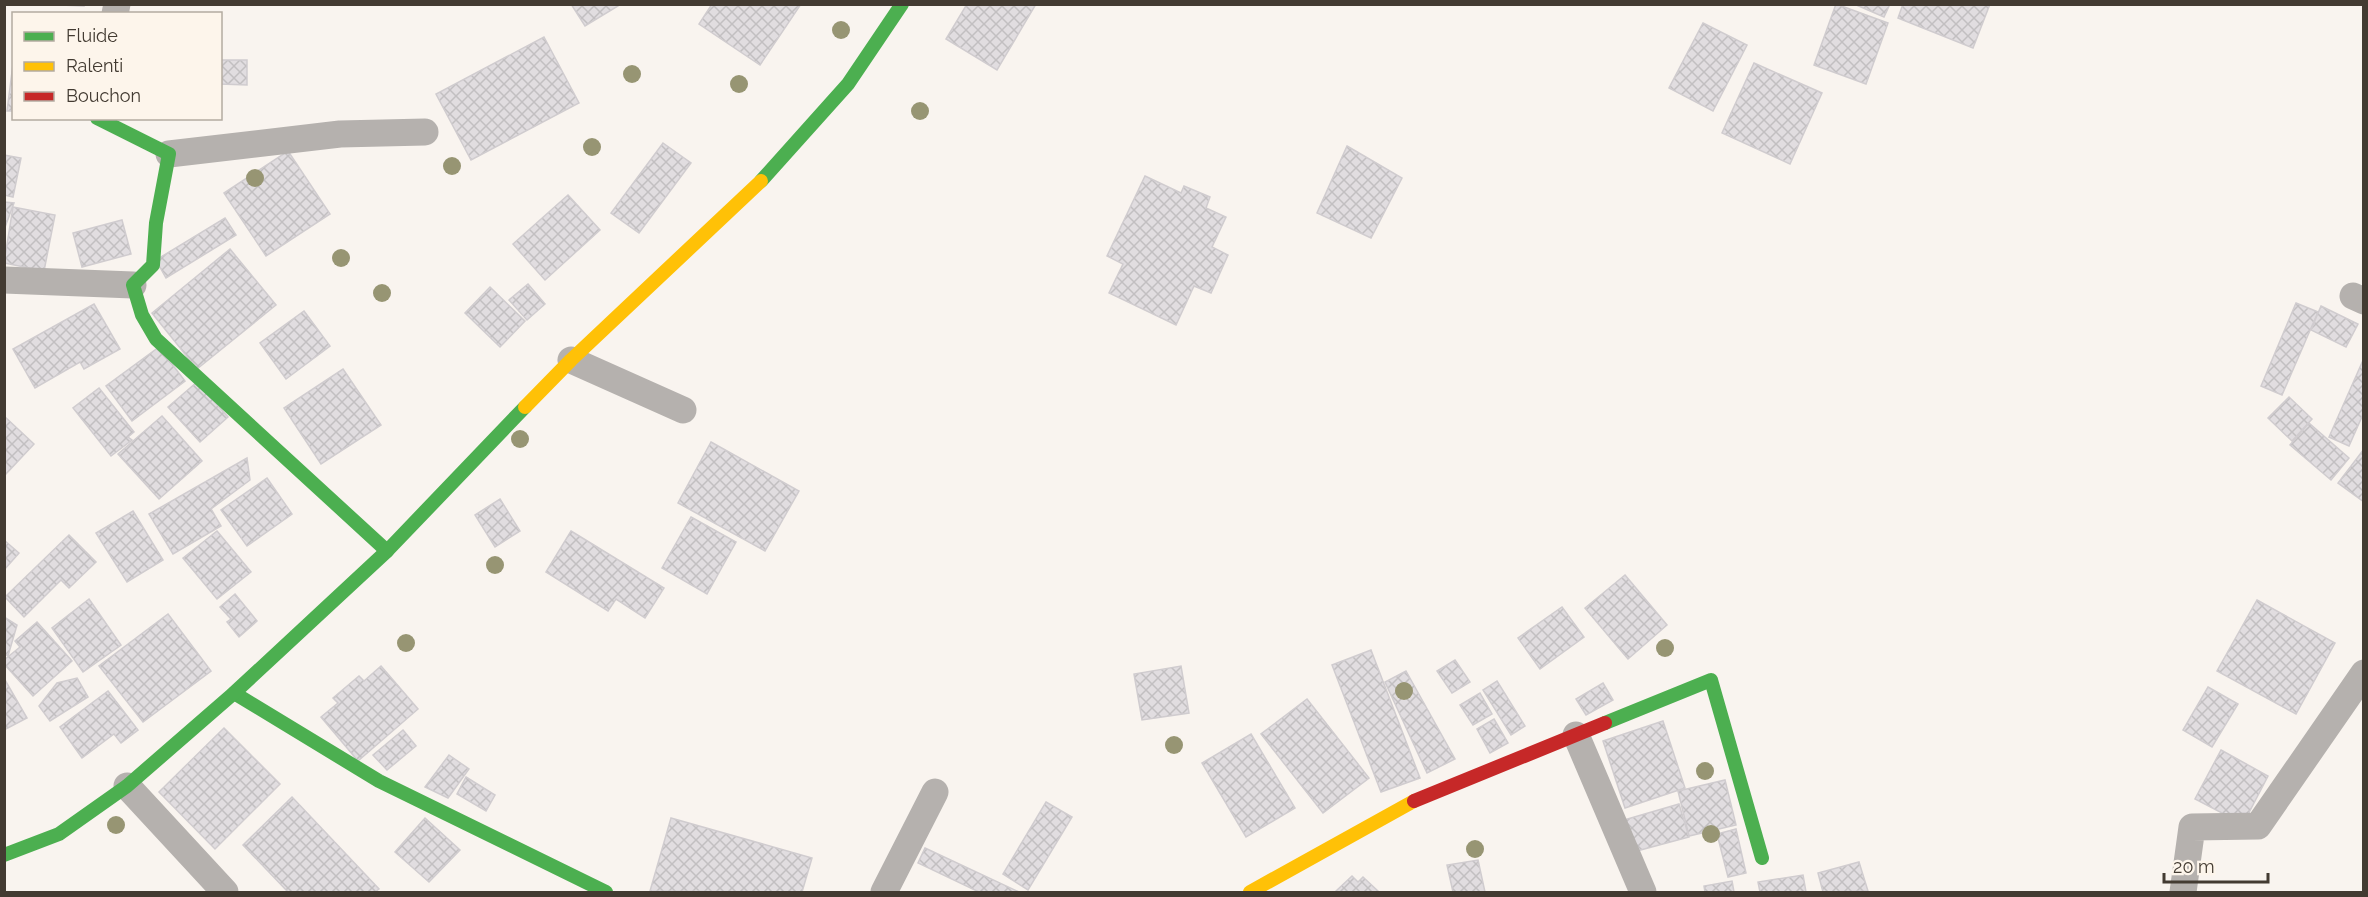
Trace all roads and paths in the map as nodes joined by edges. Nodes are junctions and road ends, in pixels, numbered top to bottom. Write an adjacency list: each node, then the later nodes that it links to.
1 (902, 4): 7 (street)
2 (101, 120): 4 (street)
3 (425, 132): 4 (street)
4 (169, 154): 6 (street)
5 (4, 280): 6 (street)
6 (133, 285): 9 (street)
7 (571, 360): 8 (street); 9 (street)
8 (683, 411)
9 (387, 550): 11 (street)
10 (2364, 673): 22 (street)
11 (234, 693): 13 (street); 18 (street)
12 (1576, 735): 16 (street); 20 (street); 21 (street)
13 (127, 786): 15 (street); 17 (street)
14 (935, 792): 19 (street)
15 (4, 855)
16 (1762, 858)
17 (225, 892)
18 (606, 892)
19 (884, 892)
20 (1250, 892)
21 (1643, 892)
22 (2183, 892)

